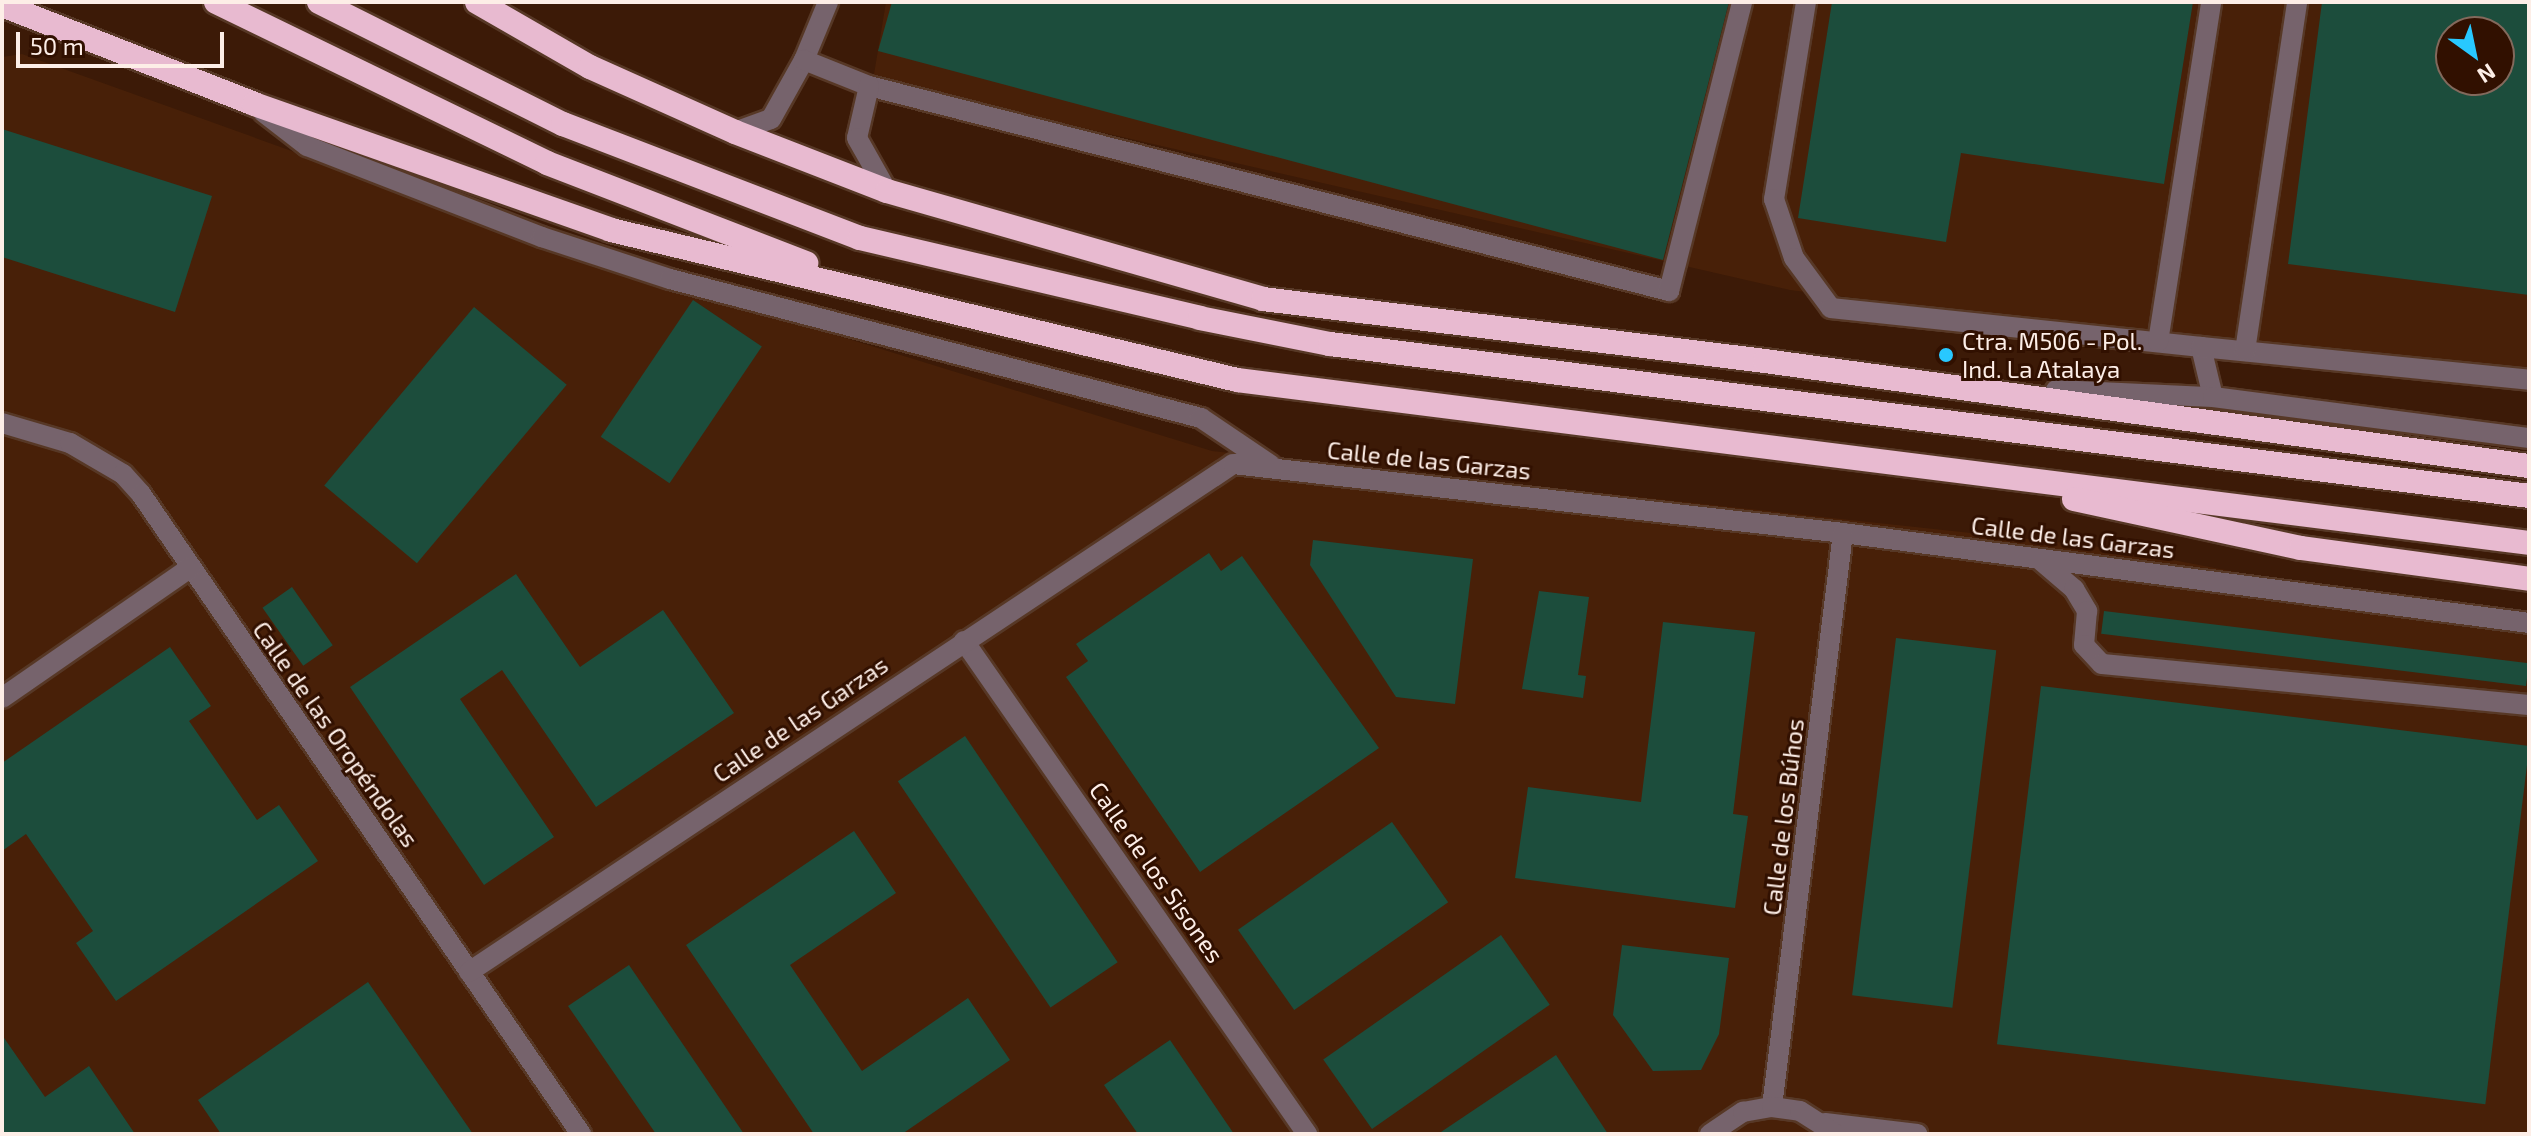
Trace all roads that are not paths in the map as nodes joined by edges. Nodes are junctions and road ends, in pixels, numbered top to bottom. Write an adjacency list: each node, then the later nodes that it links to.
1 (216, 2): 15 (highway)
2 (319, 2): 27 (highway)
3 (477, 2): 13 (highway)
4 (828, 2): 10 (street)
5 (1742, 2): 11 (street)
6 (1806, 2): 16 (street)
7 (2211, 2): 16 (street)
8 (2297, 2): 18 (street)
9 (2, 5): 12 (highway)
10 (804, 60): 11 (street); 13 (street)
11 (869, 86): 14 (street)
12 (254, 104): 15 (highway); 25 (street)
13 (735, 132): 14 (highway)
14 (887, 191): 19 (highway)
15 (910, 300): 26 (highway)
16 (2158, 342): 17 (street)
17 (2201, 347): 18 (street); 21 (street)
18 (2245, 351): 20 (street)
19 (1765, 361): 21 (street); 24 (highway)
20 (2529, 380)
21 (2213, 397): 23 (street)
22 (2, 423): 31 (street, Calle de las Oropéndolas)
23 (2529, 438)
24 (2529, 466)
25 (1277, 469): 28 (street, Calle de las Garzas); 34 (street, Calle de las Garzas)
26 (2023, 482): 29 (highway); 32 (highway)
27 (2529, 496)
28 (1843, 533): 30 (street, Calle de las Garzas); 38 (street, Calle de los Búhos)
29 (2529, 543)
30 (2040, 560): 33 (street, Calle de las Garzas); 36 (street)
31 (190, 568): 35 (street); 37 (street, Calle de las Oropéndolas)
32 (2529, 579)
33 (2529, 623)
34 (964, 641): 37 (street, Calle de las Garzas); 41 (street, Calle de los Sisones)
35 (2, 698)
36 (2529, 705)
37 (469, 972): 40 (street, Calle de las Oropéndolas)
38 (1772, 1107): 39 (street); 42 (street)
39 (1831, 1128): 43 (street)
40 (581, 1134)
41 (1307, 1134)
42 (1710, 1134)
43 (1917, 1134)

